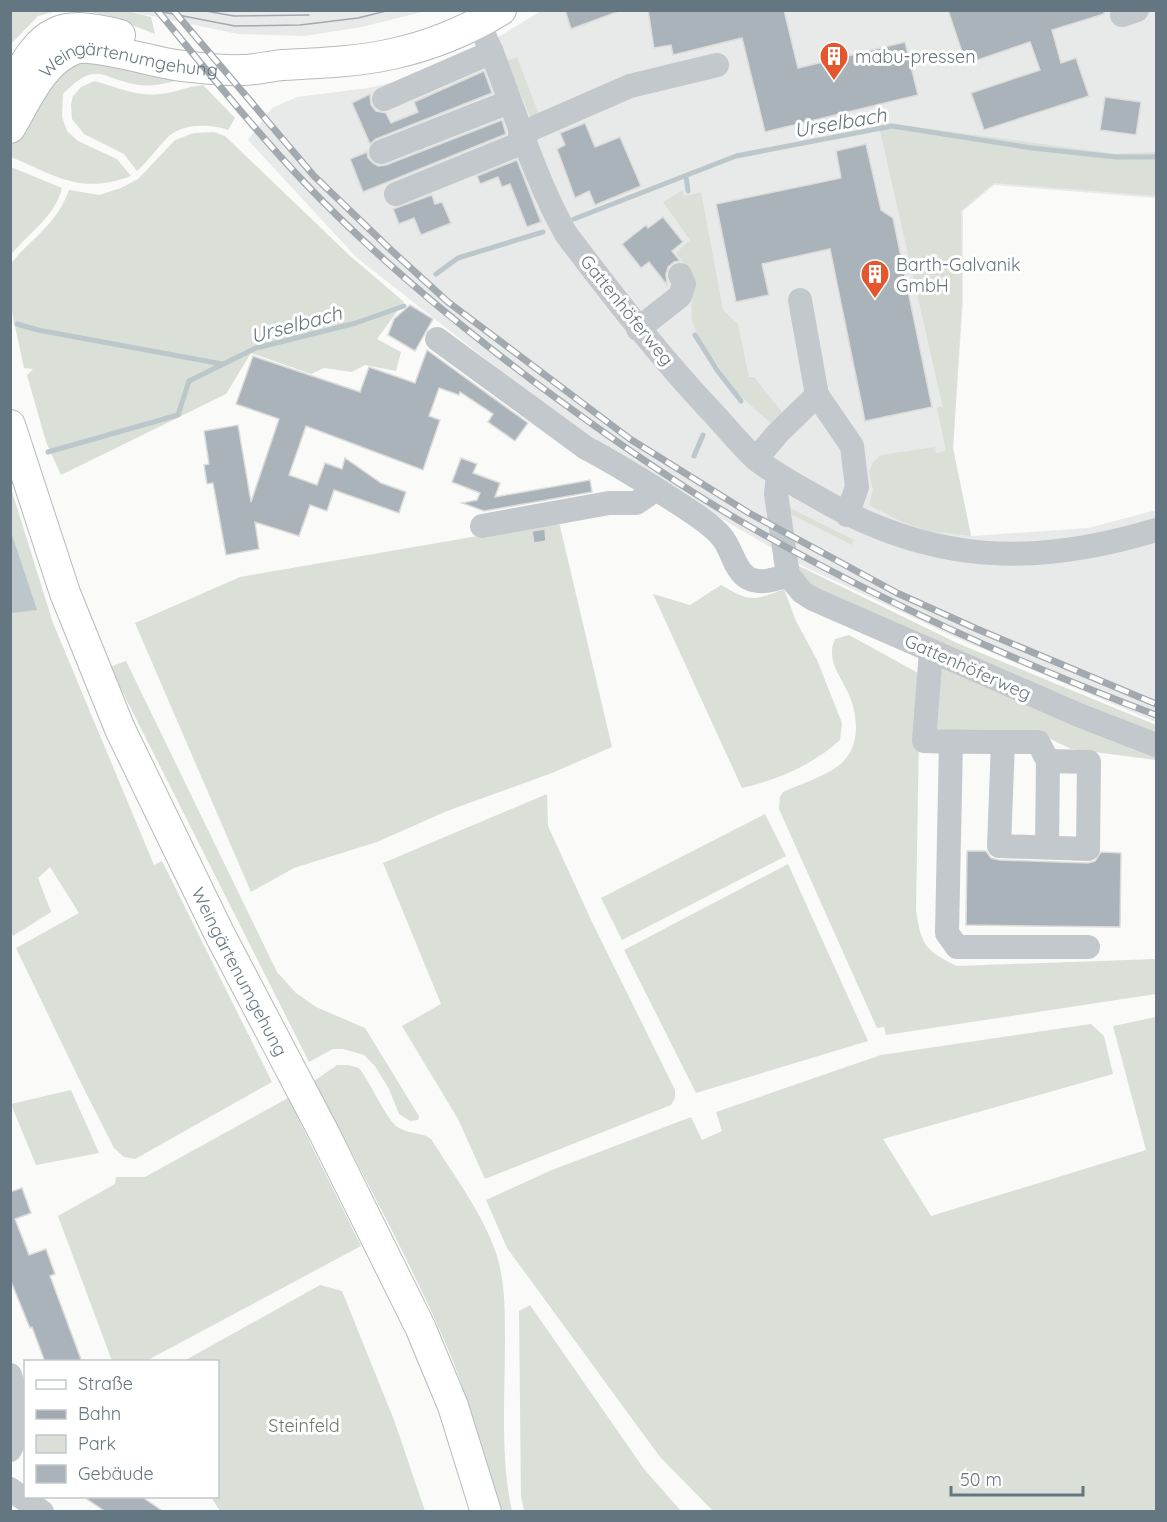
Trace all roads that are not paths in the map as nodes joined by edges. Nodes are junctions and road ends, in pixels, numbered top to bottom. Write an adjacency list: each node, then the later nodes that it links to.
1 (490, 17): 2 (street, Gattenhöferweg); 3 (main road, Weingärtenumgehung)
2 (492, 52): 6 (street); 7 (street, Gattenhöferweg)
3 (279, 65): 5 (main road, Weingärtenumgehung); 8 (main road, Weingärtenumgehung)
4 (717, 65): 9 (street)
5 (10, 91)
6 (384, 99)
7 (509, 102): 9 (street, Gattenhöferweg); 10 (street)
8 (10, 128)
9 (522, 138): 11 (street); 14 (street, Gattenhöferweg)
10 (381, 152)
11 (396, 194)
12 (680, 275): 14 (street)
13 (800, 300): 16 (street)
14 (638, 329): 18 (street, Gattenhöferweg)
15 (437, 339): 20 (street)
16 (817, 395): 18 (street); 21 (street)
17 (11, 430): 36 (main road, Weingärtenumgehung)
18 (756, 459): 19 (street, Gattenhöferweg)
19 (778, 475): 21 (street, Gattenhöferweg); 24 (street)
20 (653, 487): 22 (street); 24 (street)
21 (847, 515): 23 (street, Gattenhöferweg)
22 (482, 526)
23 (1156, 530)
24 (788, 575): 25 (street, Gattenhöferweg)
25 (931, 651): 26 (street); 28 (street, Gattenhöferweg)
26 (951, 742): 27 (street); 31 (street)
27 (1003, 742): 29 (street); 30 (street)
28 (1156, 745)
29 (1048, 761): 30 (street); 30 (street)
30 (1047, 847)
31 (1088, 947)
32 (10, 1375): 33 (street)
33 (17, 1444)
34 (10, 1489): 35 (street)
35 (42, 1512)
36 (486, 1512)

